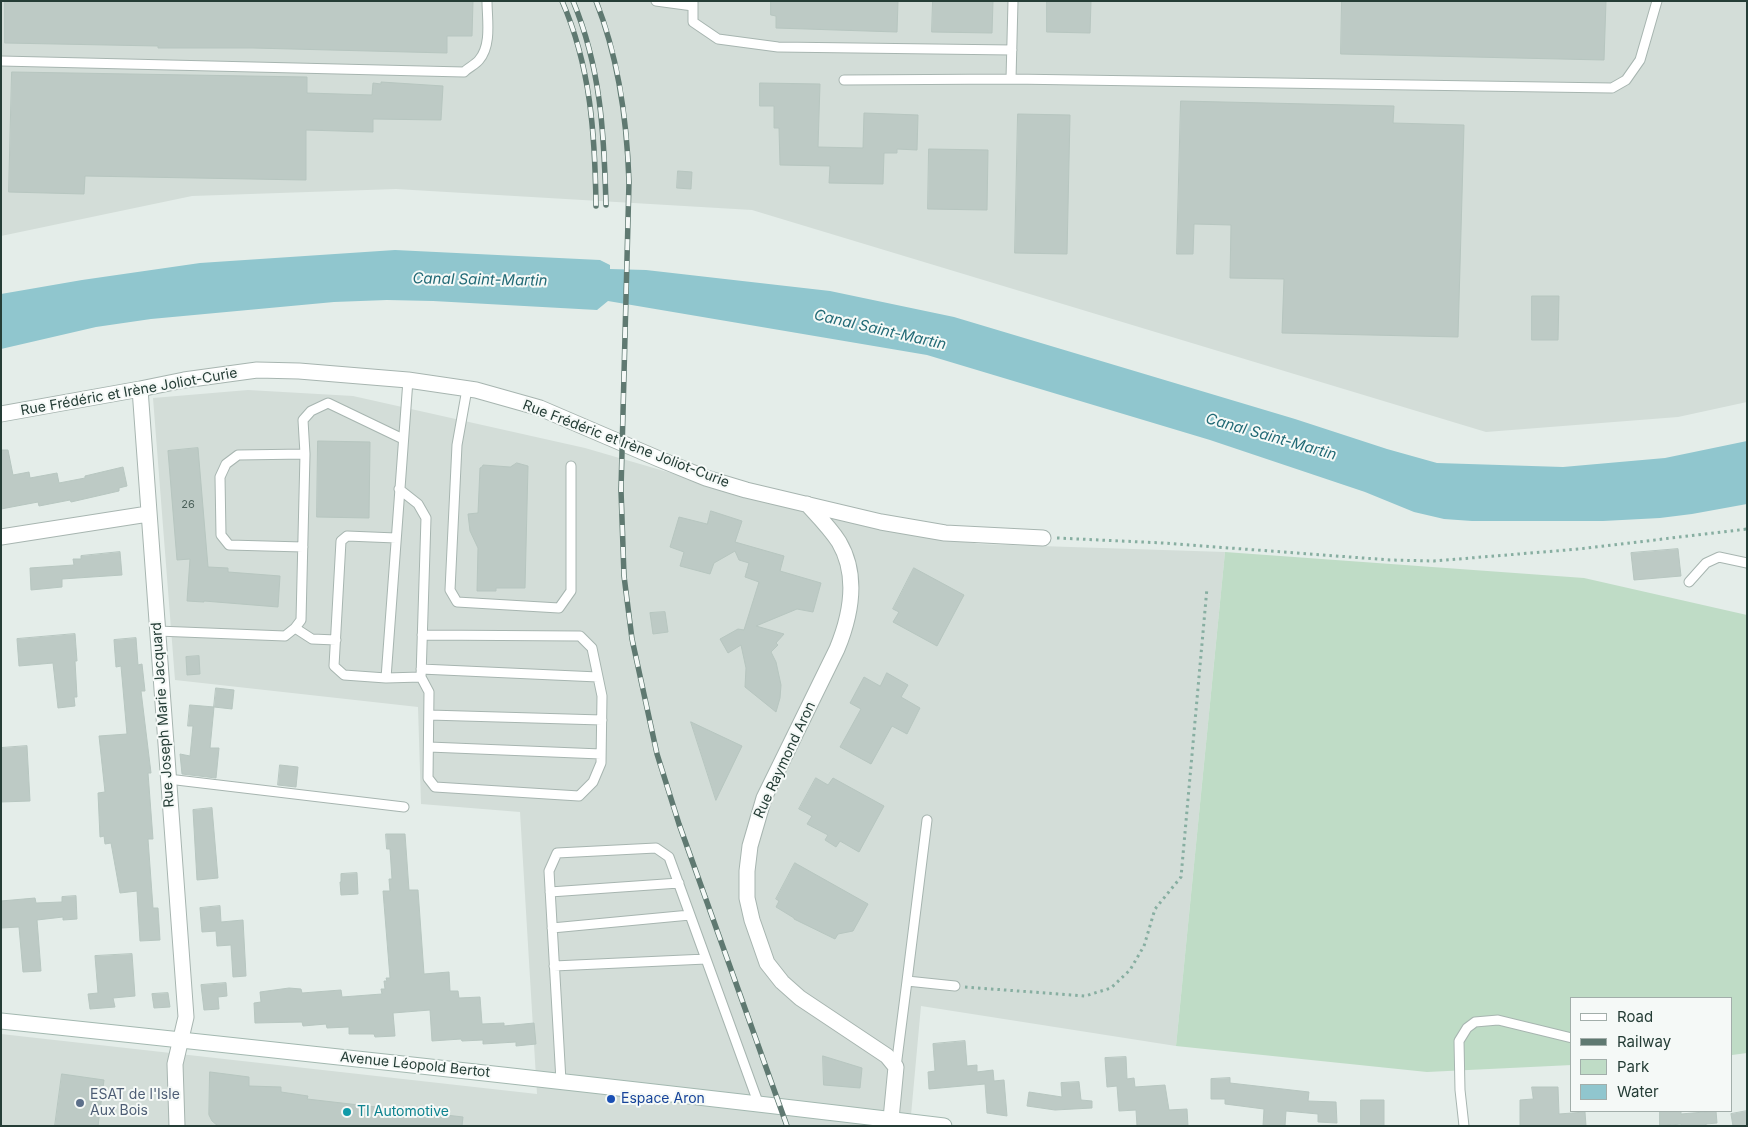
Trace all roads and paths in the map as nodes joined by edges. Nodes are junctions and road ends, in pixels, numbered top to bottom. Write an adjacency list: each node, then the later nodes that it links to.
1 (488, 1): 7 (lane)
2 (656, 1): 5 (lane)
3 (1013, 1): 6 (lane)
4 (1657, 1): 8 (lane)
5 (693, 4): 6 (lane)
6 (1012, 50): 8 (lane)
7 (1, 61)
8 (1010, 79): 9 (lane)
9 (844, 80)
10 (408, 380): 11 (street, Rue Frédéric et Irène Joliot-Curie); 12 (street, Rue Frédéric et Irène Joliot-Curie); 14 (lane)
11 (140, 389): 13 (street, Rue Frédéric et Irène Joliot-Curie); 19 (street, Rue Joseph Marie Jacquard)
12 (467, 389): 16 (lane); 18 (street, Rue Frédéric et Irène Joliot-Curie)
13 (1, 414)
14 (403, 439): 15 (lane); 17 (lane)
15 (304, 454): 24 (lane); 24 (lane)
16 (571, 466)
17 (399, 489): 22 (lane); 30 (lane)
18 (807, 504): 23 (street, Rue Frédéric et Irène Joliot-Curie); 53 (street, Rue Raymond Aron)
19 (148, 514): 21 (street); 29 (street, Rue Joseph Marie Jacquard)
20 (1747, 529): 23 (path)
21 (1, 538)
22 (396, 538): 31 (lane); 34 (lane)
23 (1043, 538)
24 (303, 547): 28 (lane)
25 (1747, 563): 26 (lane)
26 (1689, 582)
27 (1207, 588): 49 (path)
28 (296, 628): 29 (lane); 31 (lane)
29 (157, 630): 39 (street, Rue Joseph Marie Jacquard)
30 (422, 635): 32 (lane); 33 (lane)
31 (336, 640): 34 (lane)
32 (421, 673): 33 (lane); 34 (lane); 35 (lane)
33 (598, 677): 36 (lane)
34 (386, 678)
35 (429, 715): 36 (lane); 37 (lane)
36 (602, 720): 38 (lane)
37 (428, 747): 38 (lane); 38 (lane)
38 (601, 754)
39 (168, 779): 40 (lane); 52 (street, Rue Joseph Marie Jacquard)
40 (404, 807)
41 (928, 820): 48 (lane)
42 (679, 883): 43 (lane); 43 (lane); 44 (lane)
43 (550, 892): 45 (lane)
44 (690, 915): 45 (lane); 46 (lane)
45 (552, 928): 47 (lane)
46 (706, 959): 47 (lane); 55 (lane)
47 (554, 966): 54 (lane)
48 (907, 981): 49 (lane); 53 (lane)
49 (955, 986)
50 (1, 1021): 52 (street, Avenue Léopold Bertot)
51 (1570, 1038): 59 (lane)
52 (180, 1040): 54 (street, Avenue Léopold Bertot); 57 (street, Rue Joseph Marie Jacquard)
53 (896, 1067): 56 (street)
54 (561, 1081): 55 (street, Avenue Léopold Bertot)
55 (759, 1105): 56 (street, Avenue Léopold Bertot)
56 (891, 1120): 58 (street, Avenue Léopold Bertot)
57 (177, 1126)
58 (944, 1126)
59 (1464, 1126)

